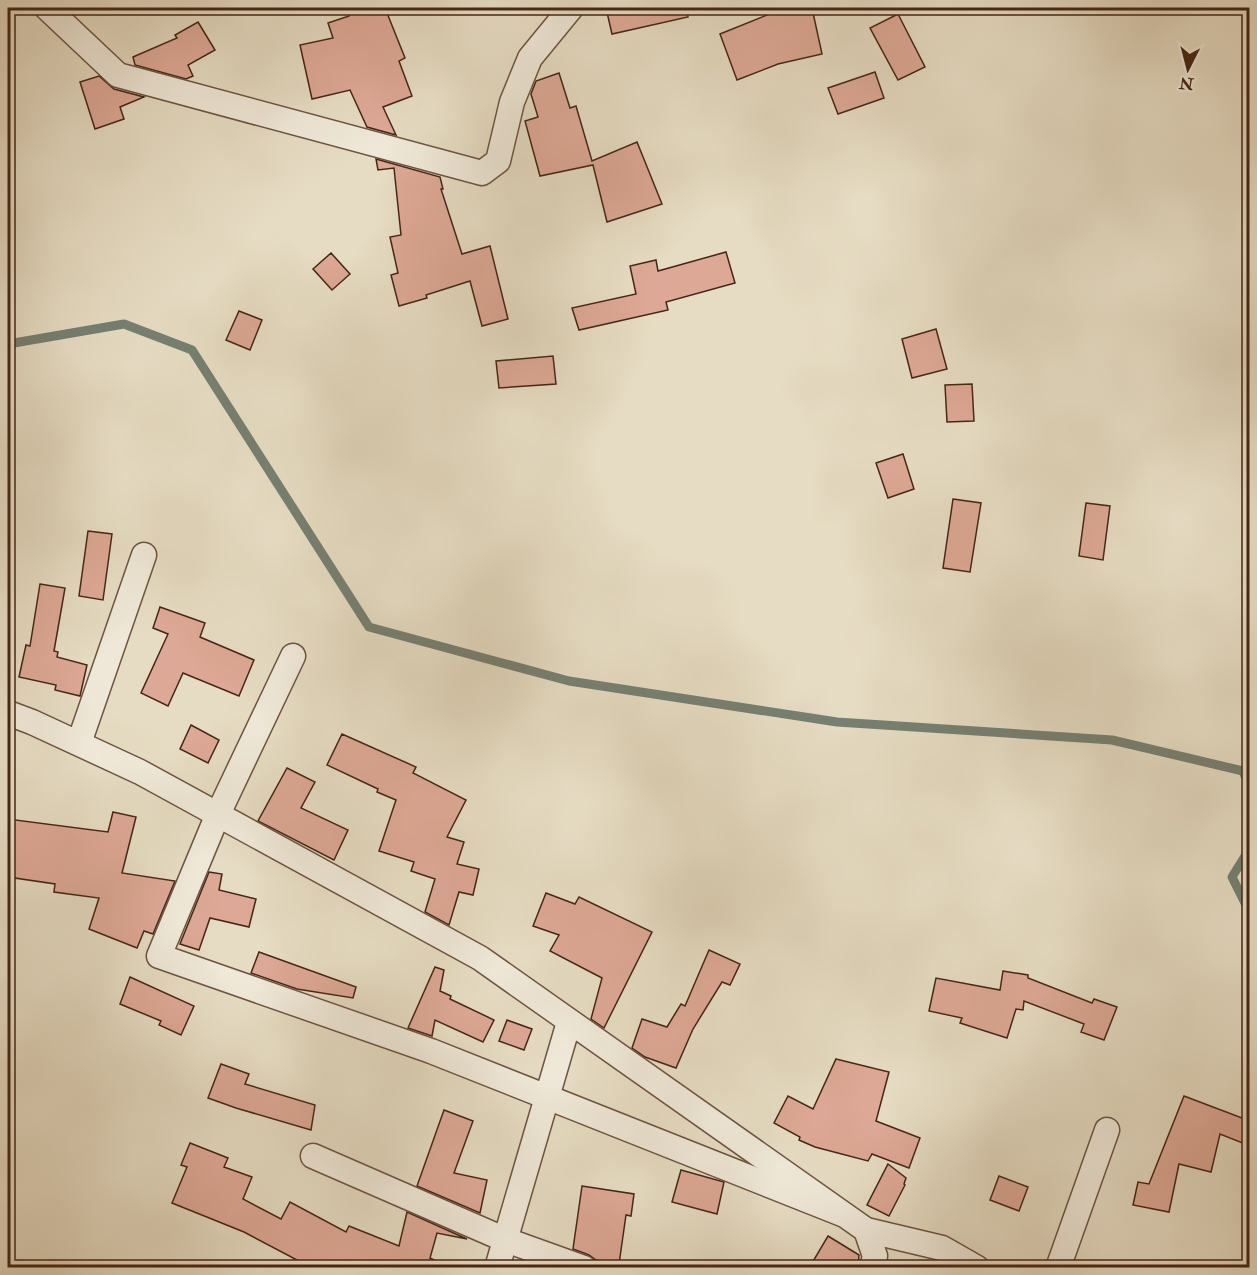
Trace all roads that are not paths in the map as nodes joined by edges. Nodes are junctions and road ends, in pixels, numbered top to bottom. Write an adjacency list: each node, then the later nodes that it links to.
1 (47, 8): 2 (street)
2 (571, 8)
3 (144, 555): 6 (street)
4 (293, 656): 7 (street)
5 (8, 713): 6 (street)
6 (79, 743): 7 (street)
7 (218, 814): 8 (street); 9 (street)
8 (569, 1022): 9 (street); 12 (street)
9 (546, 1096): 12 (street); 14 (street)
10 (1107, 1130): 19 (street)
11 (313, 1156): 14 (street)
12 (842, 1214): 13 (street)
13 (866, 1230): 17 (street); 18 (street)
14 (506, 1240): 15 (street); 16 (street)
15 (497, 1268)
16 (584, 1268)
17 (872, 1268)
18 (977, 1268)
19 (1058, 1268)

